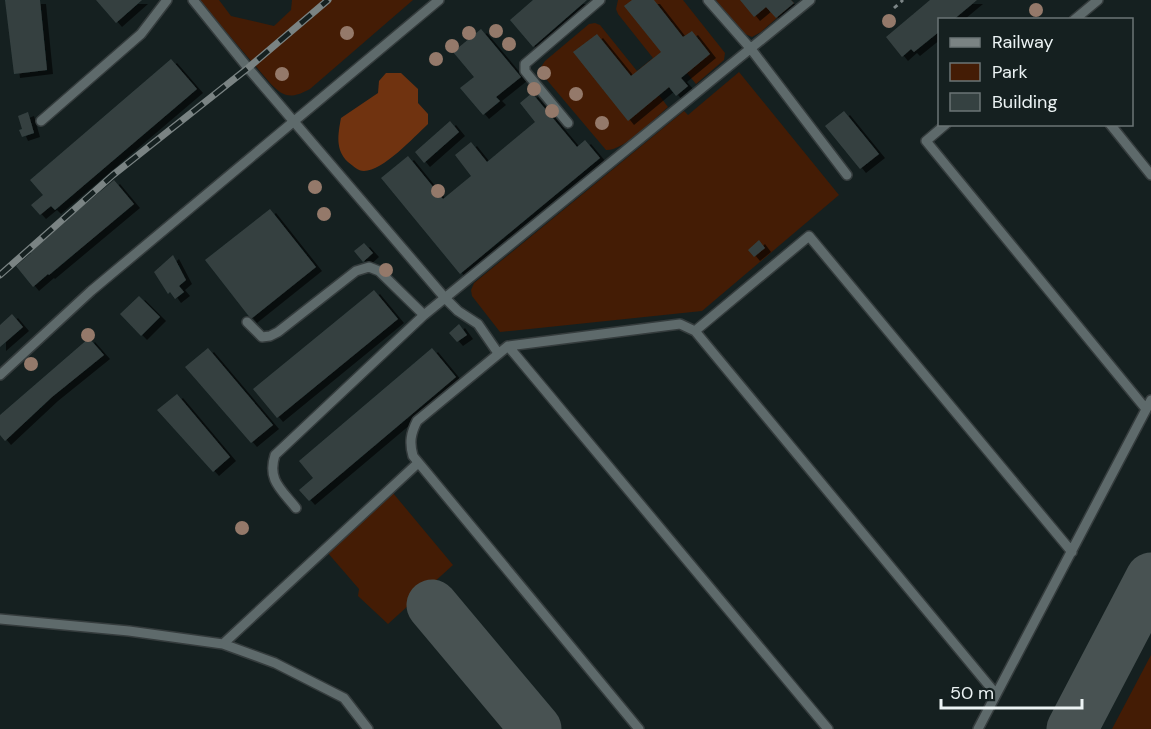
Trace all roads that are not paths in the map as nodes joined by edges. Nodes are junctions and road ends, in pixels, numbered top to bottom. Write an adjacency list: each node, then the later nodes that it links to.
1 (166, 0): 10 (lane)
2 (193, 0): 11 (lane)
3 (439, 0): 11 (lane)
4 (600, 0): 12 (lane)
5 (708, 0): 9 (lane)
6 (810, 0): 9 (lane)
7 (1098, 0): 8 (lane)
8 (1076, 18)
9 (751, 49): 15 (lane); 17 (lane)
10 (41, 121)
11 (296, 122): 17 (lane); 23 (lane)
12 (568, 123)
13 (944, 126): 24 (lane)
14 (1112, 126): 16 (lane)
15 (847, 175)
16 (1151, 175)
17 (445, 298): 18 (lane); 22 (lane)
18 (424, 315): 19 (lane); 26 (lane)
19 (247, 322)
20 (695, 331): 21 (lane); 27 (lane); 30 (lane)
21 (508, 346): 22 (lane); 33 (lane)
22 (498, 353): 25 (lane)
23 (0, 375)
24 (1149, 405): 27 (lane)
25 (418, 463): 29 (lane); 32 (lane)
26 (296, 508)
27 (1071, 552): 30 (lane)
28 (0, 619): 29 (lane)
29 (223, 644): 31 (lane)
30 (996, 694): 34 (lane)
31 (368, 729)
32 (639, 729)
33 (828, 729)
34 (978, 729)

